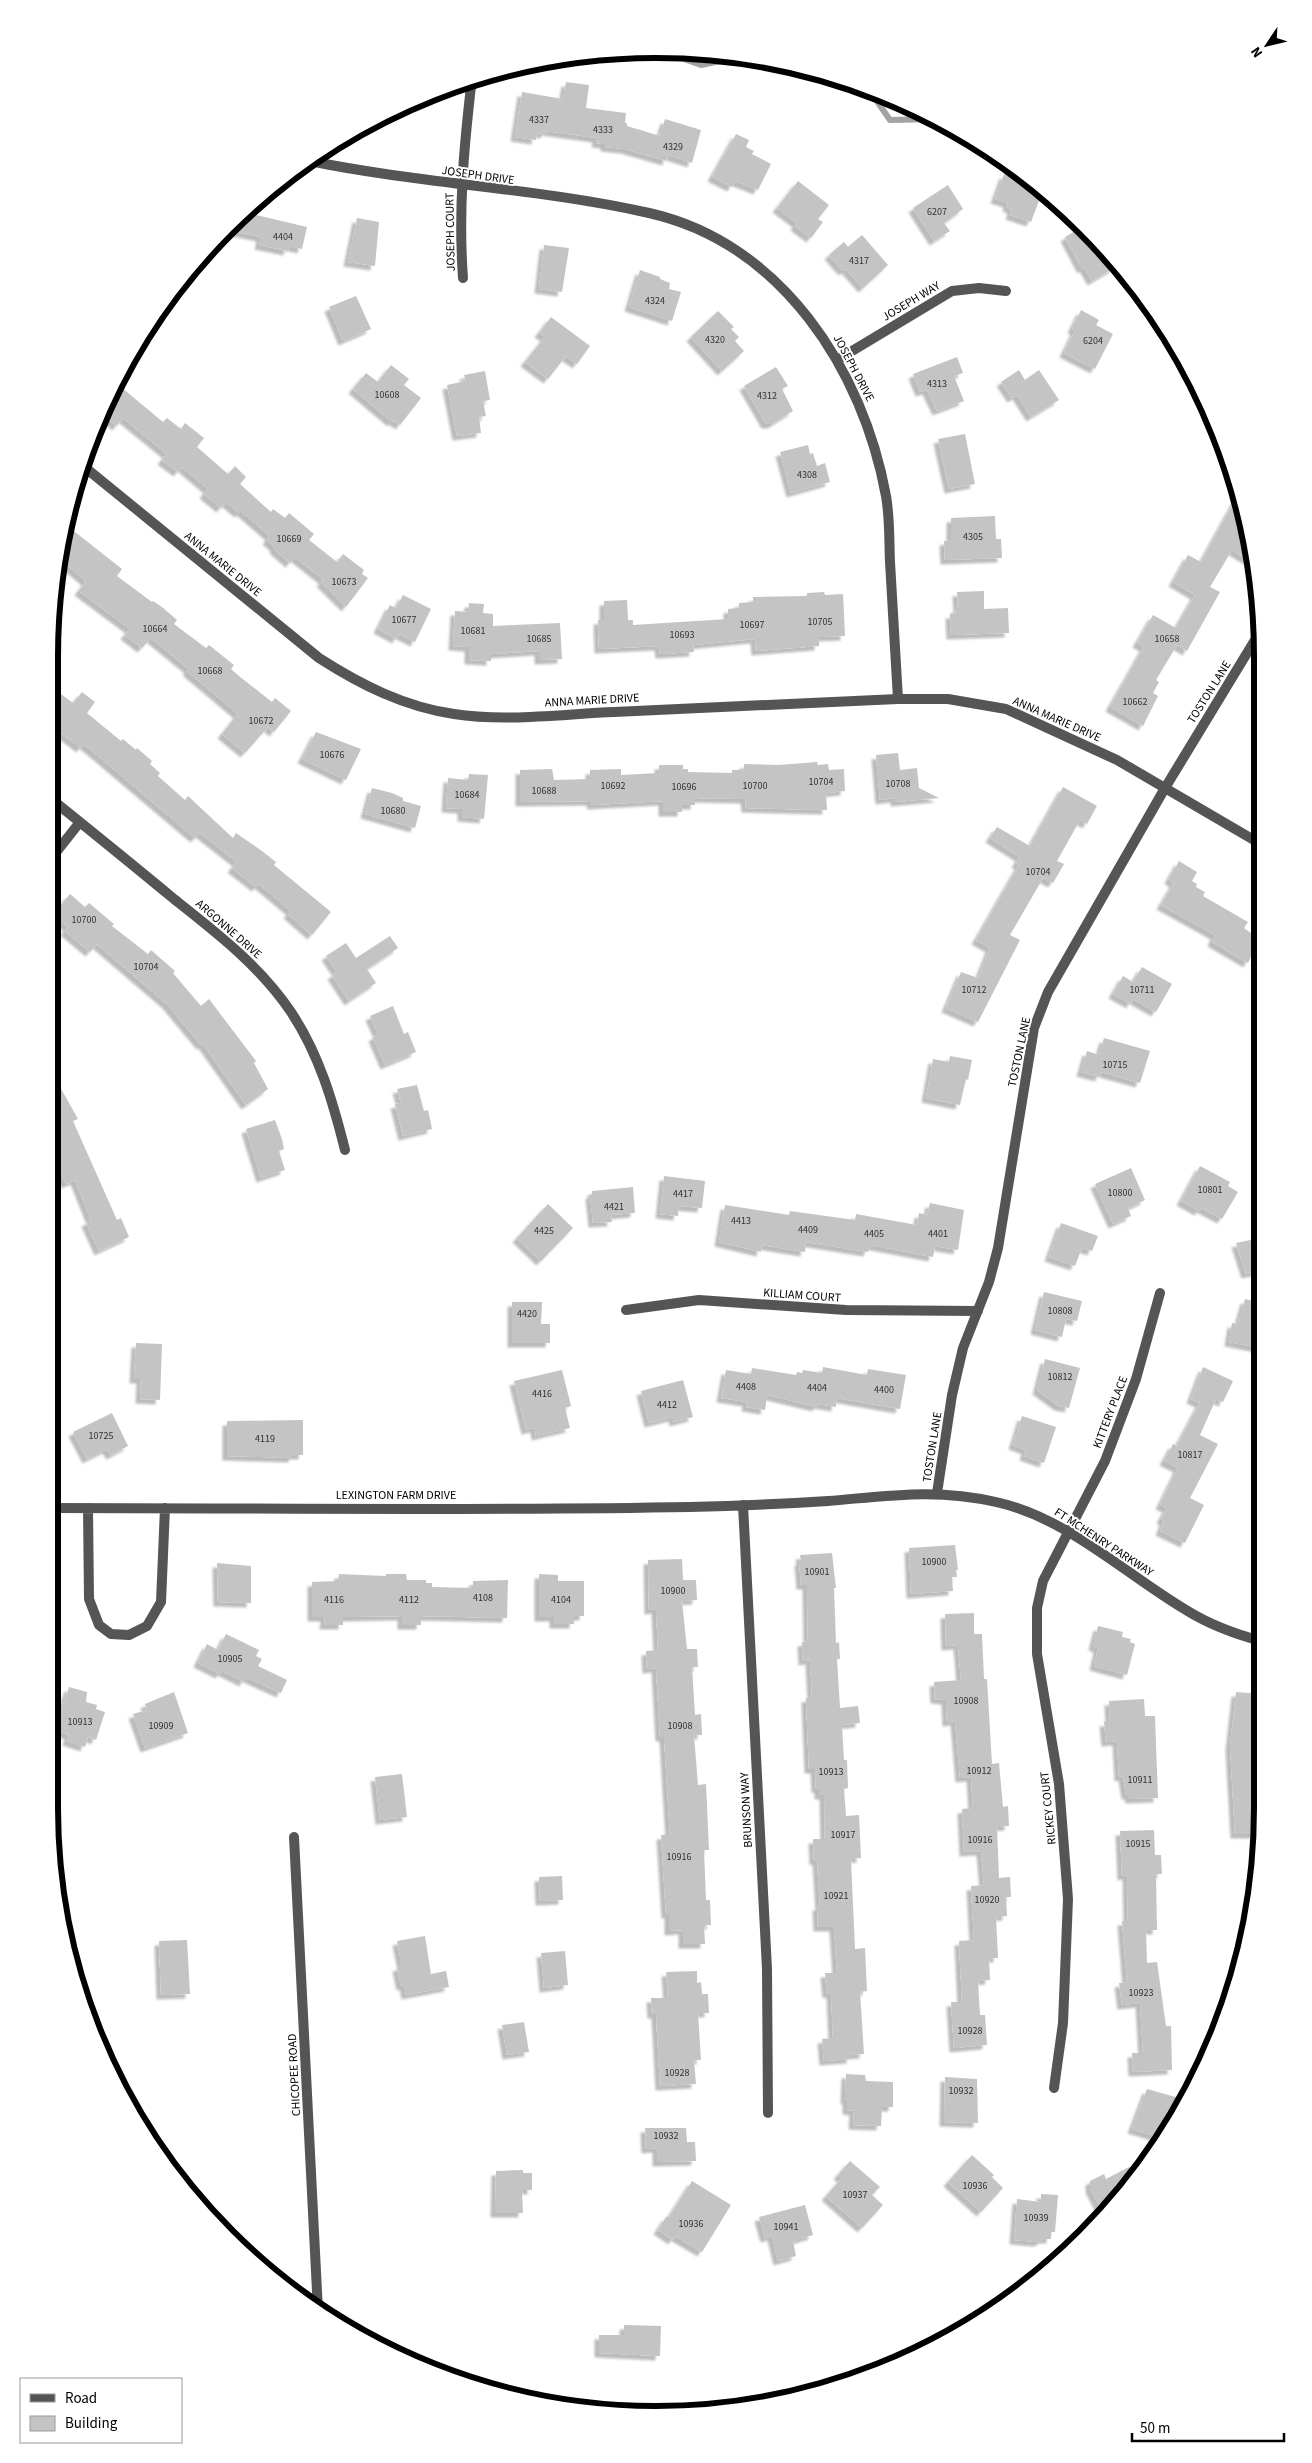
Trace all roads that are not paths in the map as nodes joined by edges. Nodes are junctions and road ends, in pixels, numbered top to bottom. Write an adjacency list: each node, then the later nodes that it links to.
1 (471, 87): 3 (street, JOSEPH COURT)
2 (317, 162): 3 (street, JOSEPH DRIVE)
3 (462, 186): 4 (street, JOSEPH COURT); 6 (street, JOSEPH DRIVE)
4 (464, 278)
5 (1006, 291): 6 (street, JOSEPH WAY)
6 (838, 360): 9 (street, JOSEPH DRIVE)
7 (87, 469): 9 (street, ANNA MARIE DRIVE)
8 (1254, 642): 10 (street, TOSTON LANE)
9 (898, 699): 10 (street, ANNA MARIE DRIVE)
10 (1164, 788): 13 (street, ANNA MARIE DRIVE); 18 (street, TOSTON LANE)
11 (58, 804): 12 (street, ARGONNE DRIVE)
12 (80, 822): 14 (street); 15 (street, ARGONNE DRIVE)
13 (1254, 840)
14 (58, 850)
15 (345, 1150)
16 (1160, 1293): 24 (street, KITTERY PLACE)
17 (626, 1310): 18 (street, KILLIAM COURT)
18 (978, 1311): 19 (street, TOSTON LANE)
19 (938, 1493): 20 (street, FT MCHENRY PARKWAY); 24 (street, FT MCHENRY PARKWAY)
20 (743, 1506): 23 (street, LEXINGTON FARM DRIVE); 28 (street, BRUNSON WAY)
21 (58, 1508): 22 (street, LEXINGTON FARM DRIVE)
22 (88, 1508): 23 (street, LEXINGTON FARM DRIVE); 23 (street)
23 (166, 1508)
24 (1068, 1532): 25 (street, FT MCHENRY PARKWAY); 27 (street, RICKEY COURT)
25 (1254, 1639)
26 (294, 1837): 29 (street, CHICOPEE ROAD)
27 (1054, 2088)
28 (768, 2113)
29 (317, 2301)

